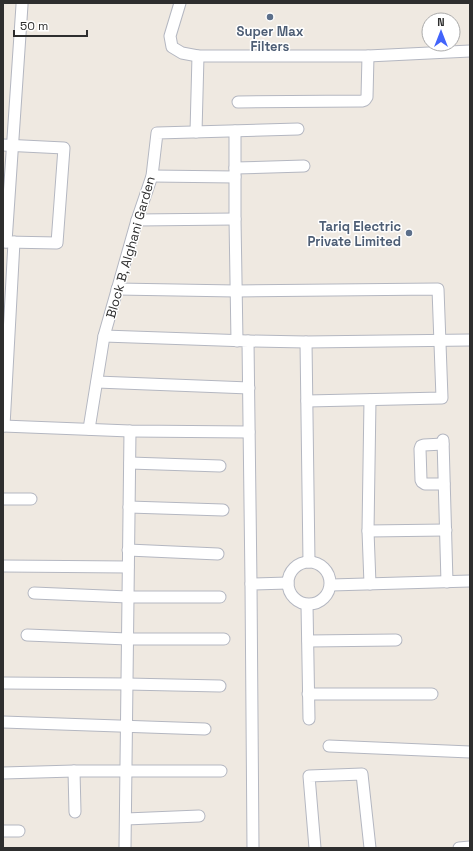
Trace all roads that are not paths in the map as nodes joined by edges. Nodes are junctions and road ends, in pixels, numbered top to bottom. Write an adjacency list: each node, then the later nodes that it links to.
1 (22, 3): 10 (street)
2 (180, 3): 4 (street)
3 (470, 51): 5 (street)
4 (198, 56): 5 (street); 9 (street)
5 (368, 56): 6 (street)
6 (238, 102)
7 (298, 129): 8 (street)
8 (235, 131): 9 (street); 12 (street)
9 (196, 132): 13 (street, Block B, Alghani Garden)
10 (8, 145): 16 (street); 16 (street)
11 (304, 166): 12 (street)
12 (235, 172): 13 (street); 14 (street)
13 (152, 176): 15 (street, Block B, Alghani Garden)
14 (235, 219): 15 (street); 18 (street)
15 (137, 220): 17 (street, Block B, Alghani Garden)
16 (8, 242): 28 (street)
17 (117, 289): 18 (street); 19 (street, Block B, Alghani Garden)
18 (236, 291): 20 (street); 22 (street)
19 (104, 336): 22 (street); 24 (street, Block B, Alghani Garden)
20 (440, 340): 21 (street); 23 (street); 26 (street)
21 (470, 340)
22 (242, 341): 23 (street); 25 (street)
23 (306, 342): 27 (street)
24 (97, 382): 25 (street); 29 (street, Block B, Alghani Garden)
25 (249, 388): 31 (street)
26 (370, 400): 27 (street); 39 (street)
27 (307, 401): 43 (street)
28 (3, 426): 29 (street)
29 (88, 429): 30 (street)
30 (130, 431): 31 (street); 32 (street)
31 (249, 432): 49 (street)
32 (130, 463): 33 (street); 37 (street)
33 (220, 466)
34 (444, 484): 34 (street); 40 (street)
35 (3, 499): 36 (street)
36 (31, 499)
37 (129, 507): 38 (street); 41 (street)
38 (223, 510)
39 (368, 530): 40 (street); 50 (street)
40 (446, 530): 46 (street)
41 (128, 550): 42 (street); 45 (street)
42 (218, 554)
43 (308, 562): 48 (street); 51 (street)
44 (3, 566): 45 (street)
45 (128, 567): 53 (street)
46 (447, 582): 47 (street); 50 (street)
47 (470, 582)
48 (288, 583): 49 (street); 55 (street)
49 (251, 584): 83 (street)
50 (370, 584): 51 (street)
51 (331, 585): 55 (street)
52 (34, 593): 53 (street)
53 (128, 597): 54 (street); 57 (street)
54 (220, 597)
55 (307, 605): 60 (street)
56 (27, 635): 57 (street)
57 (128, 639): 58 (street); 62 (street)
58 (224, 639)
59 (396, 640): 60 (street)
60 (308, 641): 64 (street)
61 (3, 683): 62 (street)
62 (127, 684): 63 (street); 68 (street)
63 (220, 686)
64 (308, 694): 65 (street); 66 (street)
65 (432, 694)
66 (309, 719)
67 (3, 722): 68 (street)
68 (127, 726): 69 (street); 75 (street)
69 (205, 729)
70 (329, 746): 71 (street)
71 (470, 752)
72 (74, 771): 74 (street); 75 (street); 76 (street)
73 (221, 771): 75 (street)
74 (3, 772)
75 (126, 772): 78 (street)
76 (75, 812)
77 (199, 816): 78 (street)
78 (126, 819): 82 (street)
79 (3, 831): 80 (street)
80 (19, 832)
81 (470, 847): 86 (street)
82 (125, 848)
83 (253, 848)
84 (316, 848): 85 (street)
85 (370, 848)
86 (459, 848)

